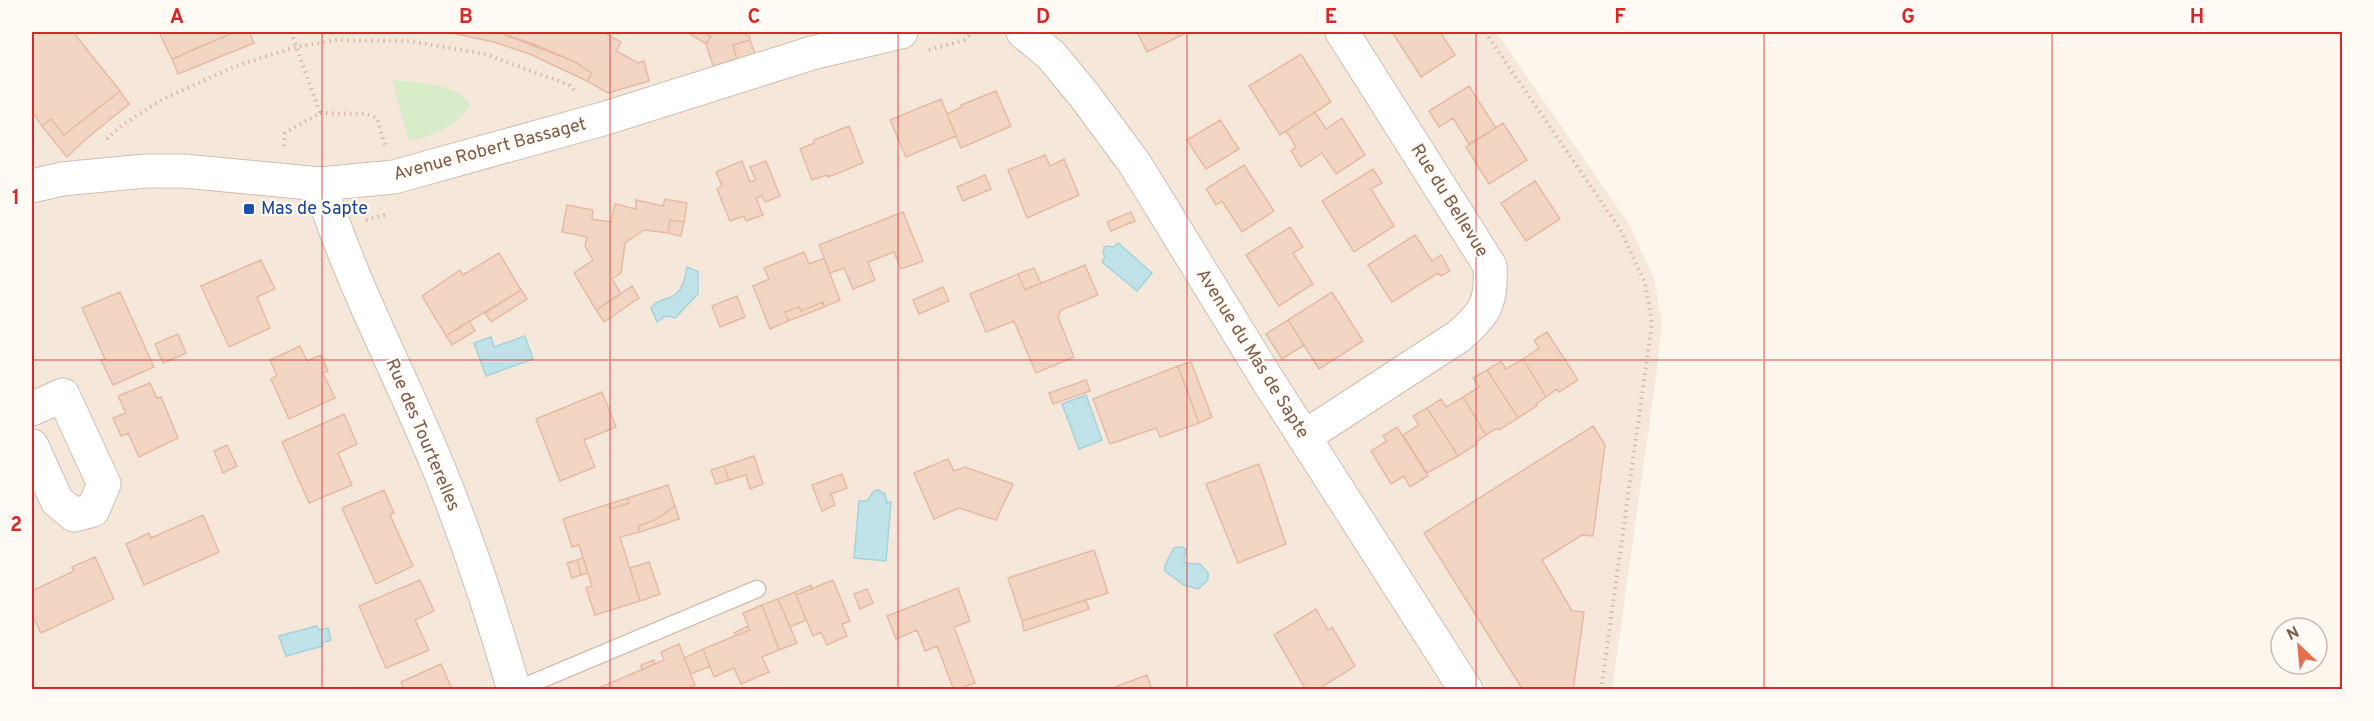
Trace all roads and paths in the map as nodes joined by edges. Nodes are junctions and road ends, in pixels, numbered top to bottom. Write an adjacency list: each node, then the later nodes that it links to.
1 (291, 32): 6 (path)
2 (901, 32): 8 (street, Avenue Robert Bassaget)
3 (1023, 32): 15 (street, Avenue du Mas de Sapte)
4 (1342, 32): 15 (street, Rue du Bellevue)
5 (1485, 32): 20 (path)
6 (296, 47): 7 (path); 8 (path); 10 (path)
7 (320, 113): 9 (path); 11 (path)
8 (606, 118): 9 (street, Avenue Robert Bassaget)
9 (394, 177): 12 (street, Avenue Robert Bassaget)
10 (76, 178): 11 (street, Avenue Robert Bassaget); 13 (street, Avenue Robert Bassaget)
11 (283, 181): 12 (street, Avenue Robert Bassaget)
12 (320, 184): 18 (street, Rue des Tourterelles)
13 (32, 186)
14 (32, 409): 16 (street)
15 (1304, 437): 19 (street, Avenue du Mas de Sapte)
16 (32, 446)
17 (757, 589): 18 (lane)
18 (515, 690)
19 (1466, 690)
20 (1601, 690)

